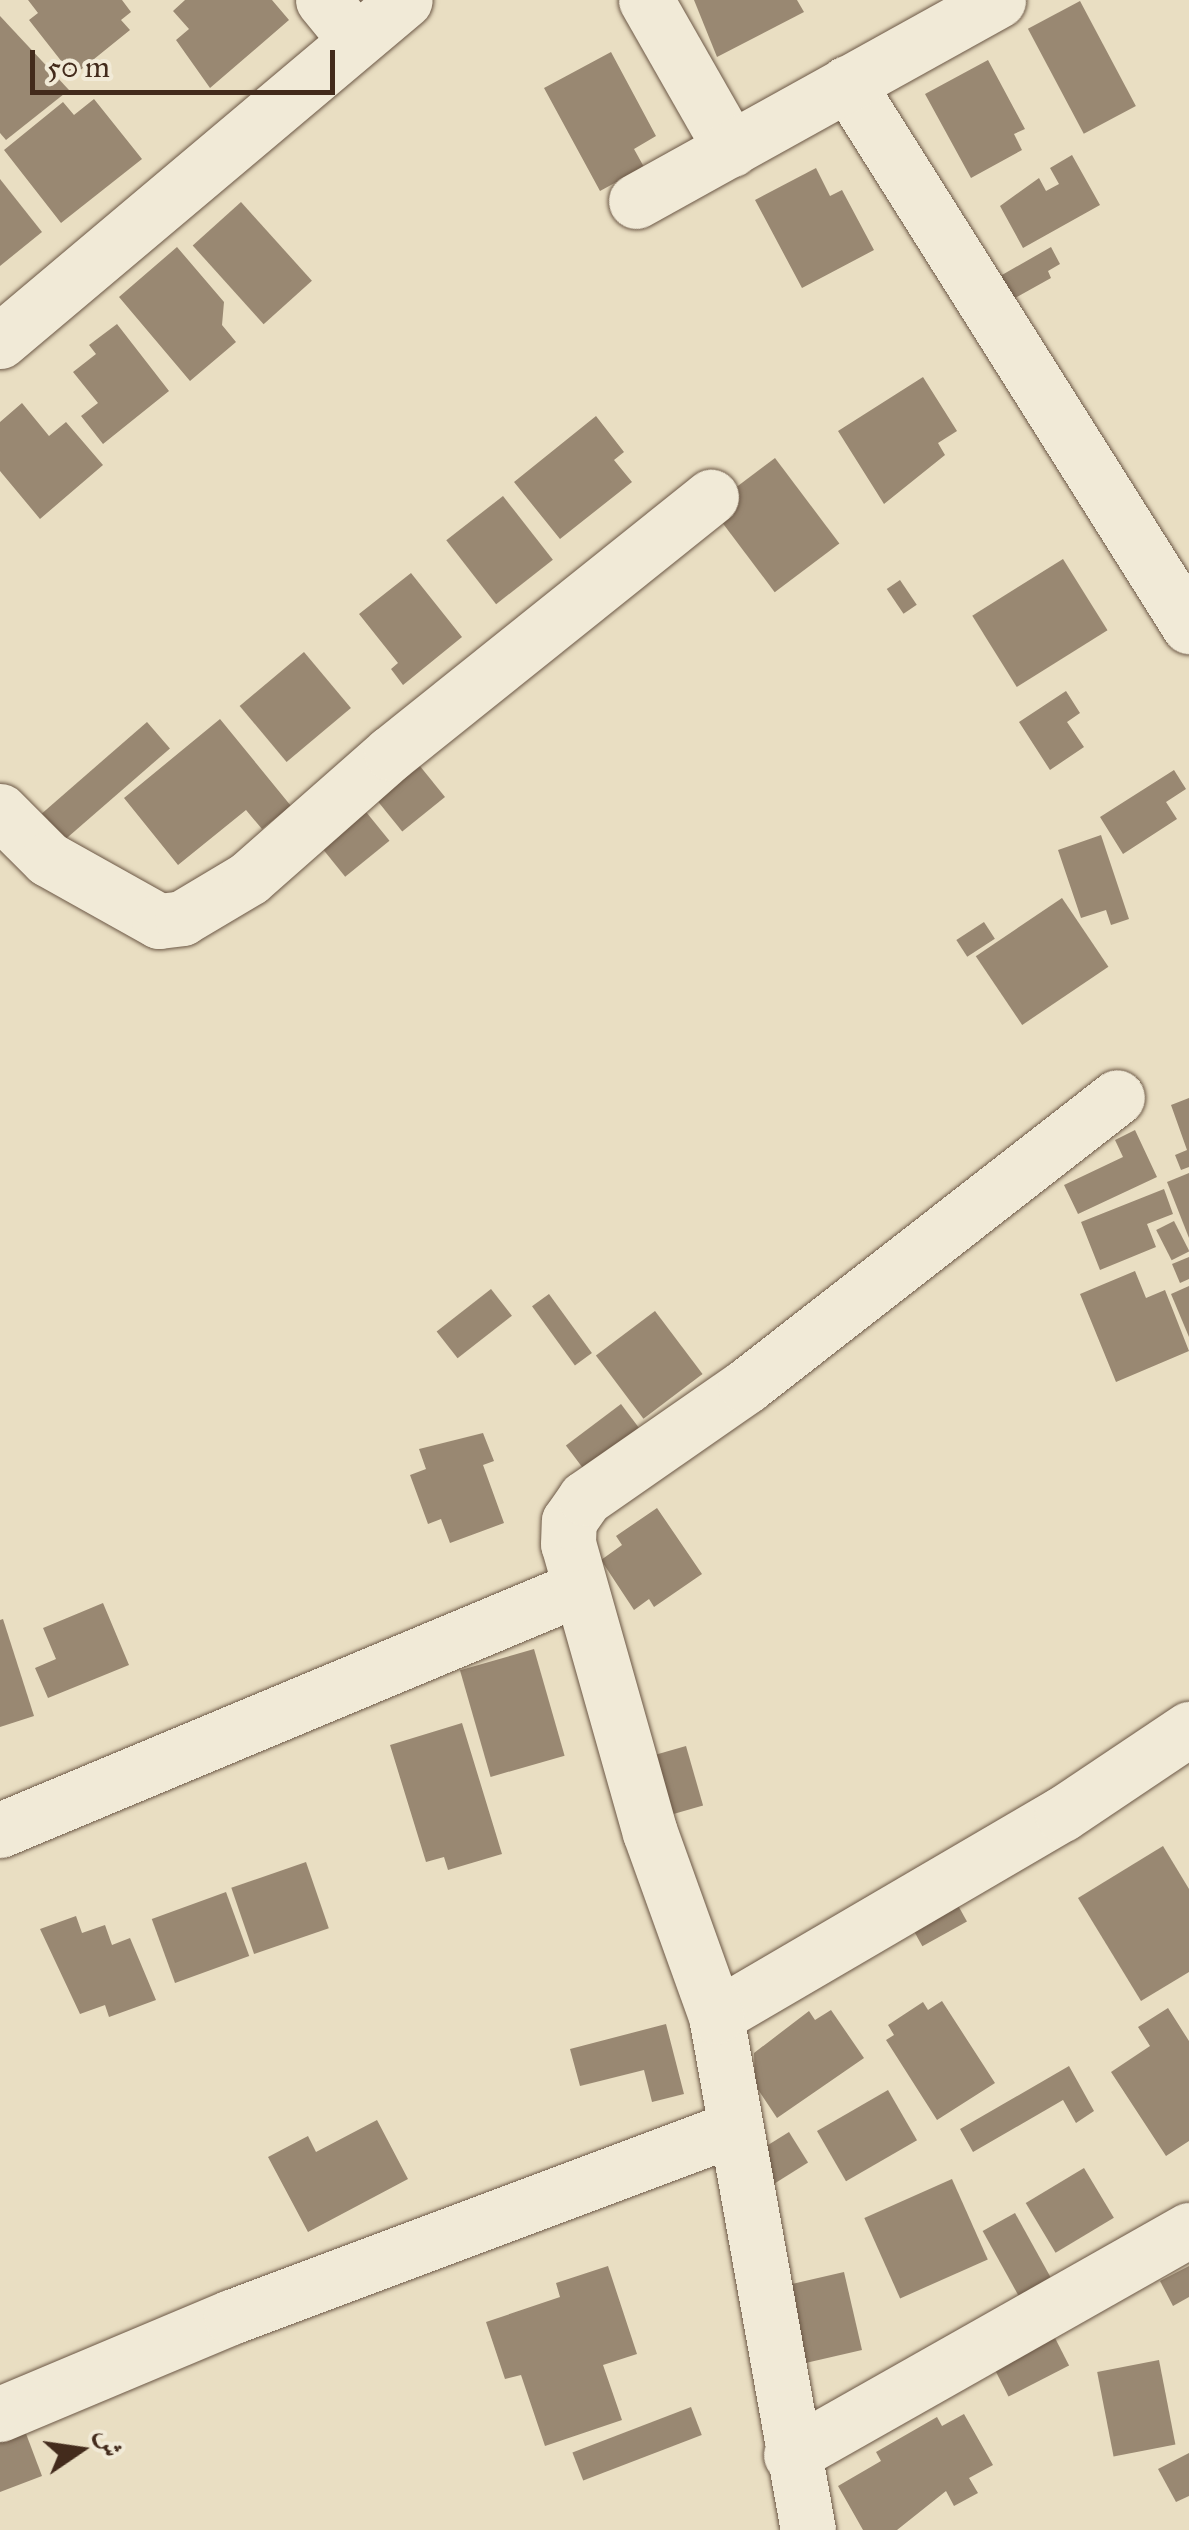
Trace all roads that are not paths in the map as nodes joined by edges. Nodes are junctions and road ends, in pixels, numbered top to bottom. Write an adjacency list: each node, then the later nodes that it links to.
1 (404, 0): 4 (street)
2 (646, 0): 6 (street)
3 (998, 0): 5 (street)
4 (339, 19): 8 (street)
5 (847, 83): 6 (street); 10 (street)
6 (731, 149): 7 (street)
7 (636, 202)
8 (0, 341)
9 (712, 498): 11 (street)
10 (1189, 626)
11 (0, 811)
12 (1116, 1097): 13 (street)
13 (579, 1588): 15 (street); 16 (street)
14 (1189, 1729): 16 (street)
15 (0, 1830)
16 (716, 2016): 17 (street)
17 (735, 2128): 19 (street); 20 (street)
18 (1189, 2230): 20 (street)
19 (0, 2414)
20 (791, 2455): 21 (street)
21 (808, 2530)

